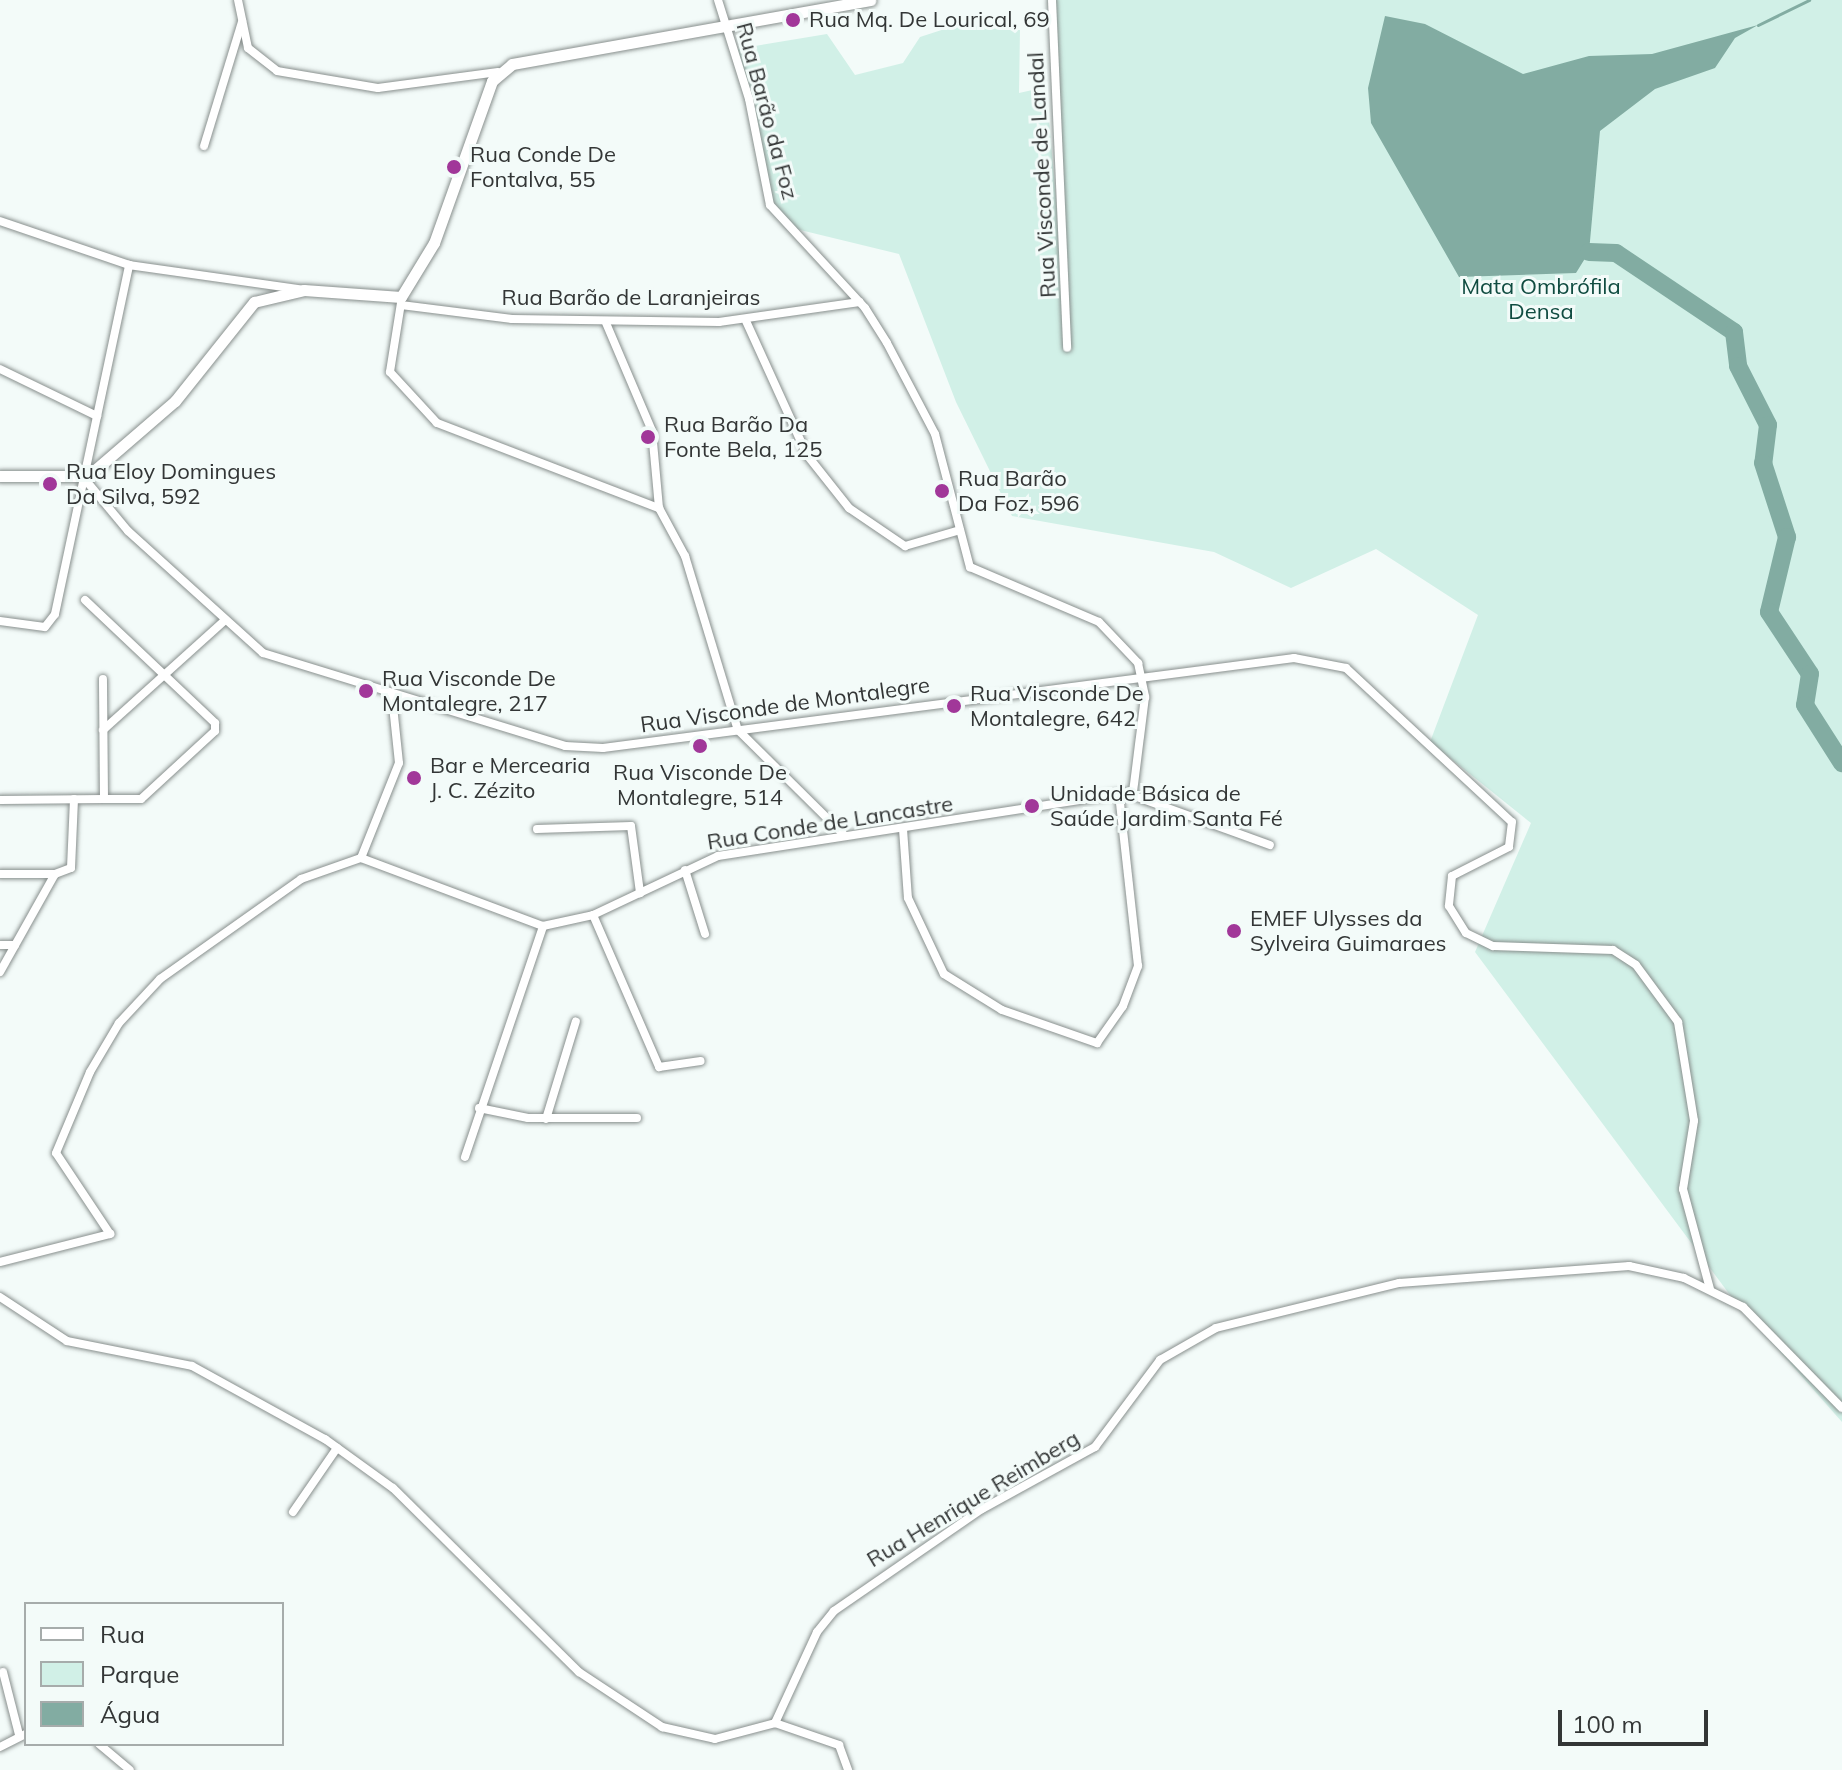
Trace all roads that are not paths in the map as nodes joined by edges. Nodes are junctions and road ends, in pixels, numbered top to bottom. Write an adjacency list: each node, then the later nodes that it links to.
1 (238, 0): 5 (street)
2 (718, 0): 6 (street, Rua Barão da Foz)
3 (870, 0): 6 (main road)
4 (1052, 0): 16 (street, Rua Visconde de Landal)
5 (242, 22): 7 (street); 8 (street)
6 (728, 29): 7 (main road); 13 (street, Rua Barão da Foz)
7 (498, 72): 12 (main road)
8 (204, 146)
9 (0, 221): 10 (street, Rua Barão de Laranjeiras)
10 (129, 265): 11 (street, Rua Barão de Laranjeiras); 18 (street)
11 (304, 290): 12 (main road, Rua Barão de Laranjeiras); 20 (main road)
12 (401, 301): 15 (street, Rua Barão de Laranjeiras); 21 (street)
13 (860, 302): 14 (street, Rua Barão de Laranjeiras); 22 (street, Rua Barão da Foz)
14 (746, 321): 15 (street, Rua Barão de Laranjeiras); 22 (street)
15 (606, 323): 21 (street)
16 (1067, 348)
17 (0, 369): 18 (street)
18 (97, 416): 20 (street)
19 (0, 476): 20 (main road)
20 (88, 479): 24 (street); 25 (street, Rua Visconde de Montalegre)
21 (659, 508): 31 (street)
22 (960, 530): 27 (street, Rua Barão da Foz)
23 (85, 600): 26 (street)
24 (0, 621)
25 (224, 621): 26 (street); 29 (street, Rua Visconde de Montalegre)
26 (164, 675): 30 (street); 35 (street)
27 (1143, 676): 31 (street, Rua Visconde de Montalegre); 32 (street); 59 (street, Rua Visconde de Montalegre)
28 (103, 679): 30 (street)
29 (392, 696): 31 (street, Rua Visconde de Montalegre); 41 (street)
30 (103, 730): 35 (street)
31 (738, 730): 39 (street)
32 (1133, 792): 33 (street, Rua Conde de Lancastre); 40 (street, Rua Conde de Lancastre)
33 (1119, 794): 38 (street, Rua Conde de Lancastre); 38 (street)
34 (74, 799): 35 (street); 36 (street); 44 (street)
35 (104, 799)
36 (0, 800)
37 (537, 829): 45 (street)
38 (903, 829): 39 (street, Rua Conde de Lancastre)
39 (844, 835): 42 (street, Rua Conde de Lancastre)
40 (1270, 845)
41 (361, 858): 47 (street); 58 (street)
42 (685, 870): 45 (street, Rua Conde de Lancastre); 48 (street)
43 (0, 874): 44 (street)
44 (55, 874): 50 (street)
45 (640, 893): 46 (street, Rua Conde de Lancastre)
46 (593, 915): 47 (street, Rua Conde de Lancastre); 53 (street)
47 (543, 926): 54 (street)
48 (705, 934)
49 (0, 945): 50 (street)
50 (15, 945): 51 (street)
51 (0, 972)
52 (576, 1021): 56 (street)
53 (701, 1061)
54 (479, 1108): 56 (street); 57 (street)
55 (637, 1118): 56 (street)
56 (546, 1119)
57 (465, 1157)
58 (0, 1262)
59 (1710, 1289): 61 (street, Rua Henrique Reimberg); 65 (street, Rua Henrique Reimberg)
60 (0, 1297): 62 (street)
61 (1842, 1408)
62 (337, 1448): 63 (street); 65 (street)
63 (293, 1512)
64 (3, 1672): 66 (street)
65 (775, 1723): 70 (street)
66 (23, 1734): 68 (street)
67 (101, 1746): 69 (street)
68 (0, 1747)
69 (130, 1770)
70 (848, 1770)

